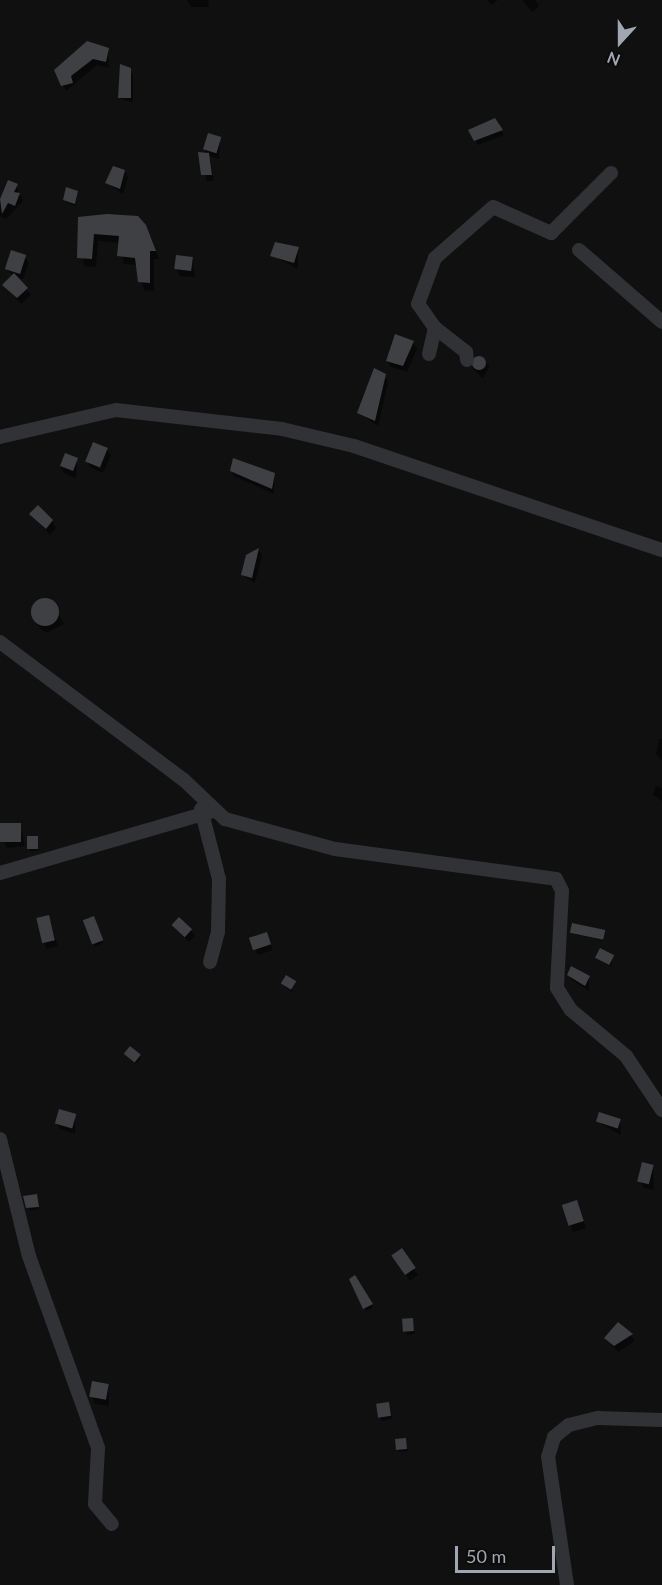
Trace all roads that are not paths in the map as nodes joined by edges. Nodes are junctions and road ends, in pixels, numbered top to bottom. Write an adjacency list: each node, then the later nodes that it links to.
1 (611, 173): 4 (street)
2 (579, 250): 3 (street)
3 (662, 322)
4 (435, 328): 5 (street); 6 (street)
5 (429, 354)
6 (467, 360)
7 (0, 437): 8 (street)
8 (662, 550)
9 (0, 642): 10 (street)
10 (208, 814): 11 (street); 12 (street); 13 (street)
11 (0, 873)
12 (210, 962)
13 (662, 1110)
14 (0, 1139): 16 (street)
15 (662, 1420): 17 (street)
16 (112, 1524)
17 (567, 1585)

